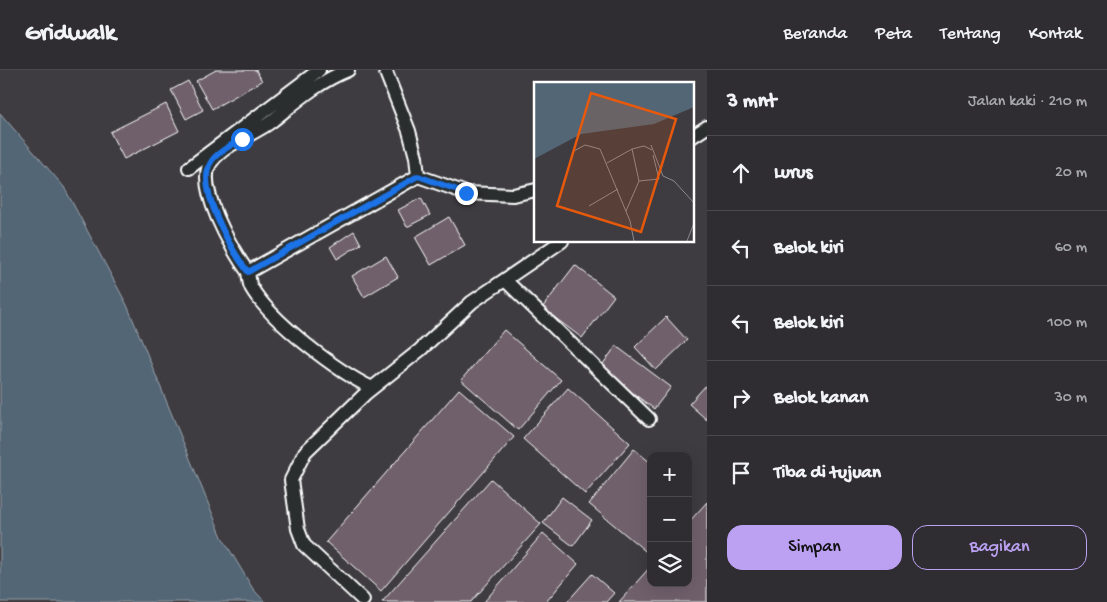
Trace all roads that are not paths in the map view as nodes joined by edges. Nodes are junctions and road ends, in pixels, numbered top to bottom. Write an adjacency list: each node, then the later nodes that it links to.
1 (319, 70): 6 (lane)
2 (348, 70): 10 (lane)
3 (384, 70): 7 (lane)
4 (707, 127): 5 (lane)
5 (694, 135)
6 (189, 168)
7 (418, 176): 8 (lane); 10 (lane)
8 (534, 190)
9 (561, 242): 11 (lane)
10 (248, 272): 12 (lane)
11 (505, 280): 12 (lane); 13 (lane)
12 (372, 388): 14 (lane)
13 (649, 418)
14 (363, 600)

